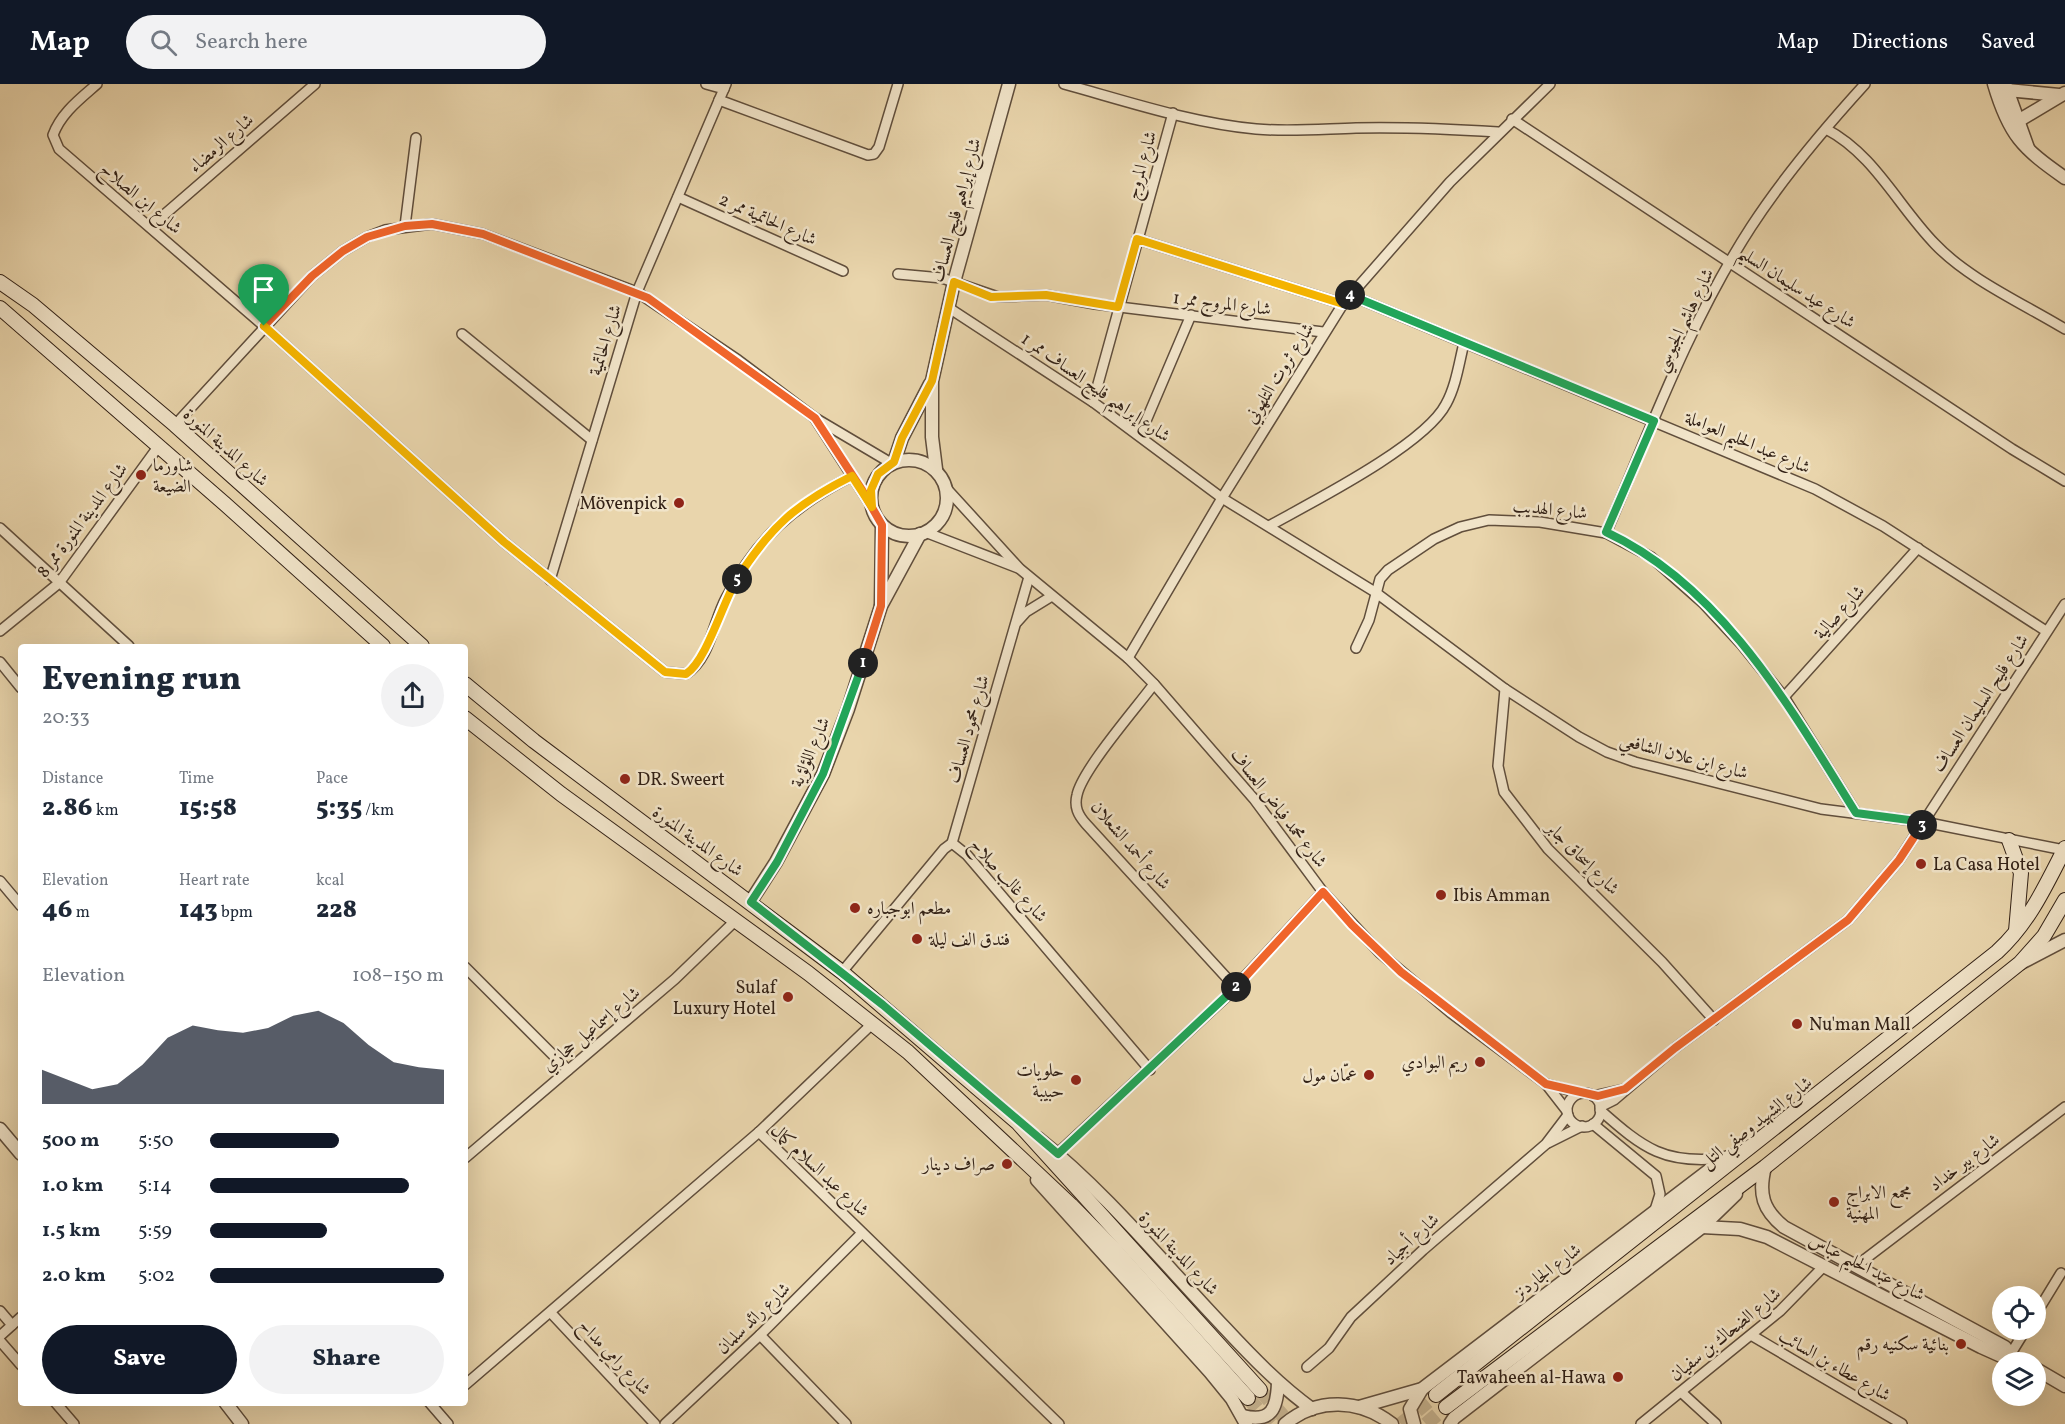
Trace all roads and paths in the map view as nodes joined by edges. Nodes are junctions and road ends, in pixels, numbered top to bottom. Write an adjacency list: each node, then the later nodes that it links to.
1 (97, 84): 24 (street, شارع ابن الصلاح)
2 (315, 84): 24 (street, شارع الرمضاء)
3 (706, 84): 10 (street)
4 (898, 84): 13 (street)
5 (1009, 84): 30 (street, شارع إبراهيم فليح العساف)
6 (1064, 84): 14 (street)
7 (1550, 84): 15 (street, شارع ثروت التلهوني)
8 (1865, 84): 17 (street, شارع هاشم الجيوسي)
9 (1994, 84): 20 (street)
10 (725, 86): 13 (street, شارع الحاتمية)
11 (2006, 87): 12 (street); 16 (street)
12 (2062, 94): 16 (street)
13 (719, 100): 22 (street, شارع الحاتمية)
14 (1173, 113): 18 (street, شارع المروج); 25 (street, شارع المروج)
15 (1512, 119): 18 (street, شارع ثروت التلهوني); 26 (street, شارع عيد سليمان السليم)
16 (2018, 121): 20 (street)
17 (1826, 129): 26 (street, شارع هاشم الجيوسي); 39 (street)
18 (1498, 132): 32 (street, شارع ثروت التلهوني)
19 (416, 138): 23 (street)
20 (2028, 148): 21 (street)
21 (2065, 178)
22 (678, 197): 27 (street, شارع الحاتمية ممر 2); 31 (street, شارع الحاتمية)
23 (405, 226): 31 (street); 38 (street)
24 (150, 227): 38 (street, شارع ابن الصلاح)
25 (1137, 239): 33 (street); 34 (street, شارع المروج)
26 (1730, 263): 46 (street, شارع هاشم الجيوسي); 54 (street, شارع عيد سليمان السليم)
27 (843, 271)
28 (898, 274): 30 (street, شارع المروج ممر 1)
29 (0, 282): 47 (main road, شارع المدينة المنورة)
30 (954, 282): 34 (street, شارع المروج ممر 1); 36 (street, شارع إبراهيم فليح العساف)
31 (636, 292): 45 (street); 49 (street, شارع الحاتمية)
32 (1350, 295): 33 (street, شارع ثروت التلهوني); 42 (street, شارع عبد الحليم العواملة)
33 (1343, 304): 40 (street, شارع ثروت التلهوني)
34 (1118, 307): 37 (street, شارع المروج ممر 1); 44 (street, شارع المروج)
35 (0, 308): 50 (main road)
36 (949, 308): 43 (street, شارع إبراهيم فليح العساف); 44 (street, شارع إبراهيم فليح العساف ممر 1)
37 (1191, 315): 40 (street, شارع المروج ممر 1); 48 (street)
38 (264, 326): 47 (street); 66 (street, شارع ابن الصلاح)
39 (2065, 329)
40 (1323, 332): 56 (street, شارع ثروت التلهوني)
41 (462, 334): 49 (street)
42 (1464, 342): 46 (street, شارع عبد الحليم العواملة); 59 (street)
43 (932, 381): 51 (street, شارع إبراهيم فليح العساف); 52 (street, شارع إبراهيم فليح العساف)
44 (1093, 402): 48 (street, شارع إبراهيم فليح العساف ممر 1)
45 (815, 418): 51 (street); 53 (street)
46 (1654, 421): 61 (street, شارع هاشم الجيوسي); 63 (street, شارع عبد الحليم العواملة)
47 (175, 425): 77 (main road, شارع المدينة المنورة)
48 (1140, 435): 56 (street, شارع إبراهيم فليح العساف ممر 1)
49 (592, 440): 66 (street, شارع الحاتمية)
50 (158, 447): 67 (street, شارع المدينة المنورة ممر 8); 76 (main road)
51 (893, 462): 52 (street); 57 (street)
52 (936, 469): 55 (street)
53 (852, 476): 57 (street); 66 (street, شارع ابن الصلاح)
54 (2065, 481)
55 (947, 489): 62 (street); 64 (street, شارع محمد فياض العساف)
56 (1222, 498): 59 (street, شارع ابن علان الشافعي); 79 (street, شارع ثروت التلهوني)
57 (872, 507): 58 (street)
58 (882, 525): 62 (street); 71 (street, شارع اللؤلؤية)
59 (1269, 526): 68 (street, شارع ابن علان الشافعي)
60 (0, 528): 67 (street)
61 (1606, 532): 68 (street, شارع الهديب); 85 (street, شارع الهديب)
62 (922, 533): 64 (street, شارع محمد فياض العساف); 71 (street, شارع اللؤلؤية)
63 (1918, 548): 74 (street, شارع عبد الحليم العواملة); 85 (street, شارع صالية)
64 (1020, 569): 65 (street, شارع محمد فياض العساف)
65 (1029, 577): 69 (street, شارع محمد فياض العساف); 72 (street, شارع محمود العساف)
66 (550, 580)
67 (59, 583): 73 (street, شارع المدينة المنورة ممر 8); 75 (street)
68 (1375, 592): 78 (street, شارع الهديب); 84 (street, شارع ابن علان الشافعي)
69 (1052, 596): 72 (street); 79 (street, شارع محمد فياض العساف)
70 (2065, 604): 74 (street, شارع فليح السليمان العساف)
71 (881, 606): 96 (street, شارع اللؤلؤية)
72 (1015, 624): 90 (street, شارع محمود العساف)
73 (0, 631)
74 (2046, 631): 88 (street, شارع فليح السليمان العساف)
75 (127, 644)
76 (381, 644)
77 (420, 644)
78 (1356, 648)
79 (1128, 658): 82 (street, شارع محمد فياض العساف)
80 (0, 663): 81 (street)
81 (18, 684)
82 (1154, 684): 93 (street, شارع محمد فياض العساف); 103 (street, شارع أحمد الشعلان)
83 (468, 686): 96 (main road, شارع المدينة المنورة)
84 (1505, 689): 87 (street, شارع ابن علان الشافعي); 104 (street, شارع إسحاق جابر)
85 (1784, 698): 87 (street, شارع الهديب)
86 (468, 720): 97 (main road)
87 (1856, 813): 88 (street, شارع ابن علان الشافعي)
88 (1924, 822): 89 (street, شارع ابن علان الشافعي); 104 (street, شارع فليح السليمان العساف)
89 (2009, 840): 91 (street, شارع ابن علان الشافعي); 98 (main road)
90 (952, 843): 102 (street, شارع غالب صلاح); 107 (street, شارع غالب صلاح)
91 (2064, 849): 98 (main road, شارع الشهيد وصفي التل)
92 (0, 881): 95 (street)
93 (1323, 892): 103 (street); 108 (street, شارع محمد فياض العساف)
94 (2065, 900): 100 (main road)
95 (18, 902)
96 (751, 902): 102 (main road, شارع المدينة المنورة)
97 (735, 921): 105 (main road); 106 (street, شارع إسماعيل حجازي)
98 (2016, 934): 121 (main road, شارع الشهيد وصفي التل)
99 (2065, 940): 100 (street)
100 (2020, 963): 127 (main road)
101 (468, 970): 106 (street)
102 (843, 972): 115 (main road, شارع المدينة المنورة)
103 (1236, 988): 107 (street)
104 (1714, 1020): 109 (street, شارع فليح السليمان العساف)
105 (872, 1024): 119 (street); 123 (main road)
106 (568, 1070): 125 (street, شارع إسماعيل حجازي)
107 (1150, 1070): 124 (street)
108 (1546, 1084): 110 (street, شارع محمد فياض العساف); 114 (street, شارع محمد فياض العساف)
109 (1625, 1089): 111 (street); 113 (street, شارع فليح السليمان العساف)
110 (1580, 1094): 111 (street); 114 (street)
111 (1593, 1096): 113 (street)
112 (2065, 1107): 133 (street, شارع بير خداد)
113 (1600, 1108): 116 (street); 126 (street)
114 (1568, 1113): 117 (street); 120 (street, شارع أجياد)
115 (1018, 1123): 124 (street, شارع المدينة المنورة); 152 (main road, شارع المدينة المنورة)
116 (1593, 1124): 117 (street); 129 (street)
117 (1582, 1126): 120 (street, شارع أجياد)
118 (0, 1129): 122 (street)
119 (759, 1132): 131 (street, شارع عبد السلام كمال); 137 (street, شارع عبد السلام كمال)
120 (1546, 1144): 147 (street, شارع أجياد)
121 (1749, 1149): 126 (street, شارع الجاردنز); 155 (main road, شارع الشهيد وصفي التل)
122 (18, 1150)
123 (1013, 1152): 156 (main road); 163 (street)
124 (1058, 1154): 150 (street, شارع المدينة المنورة)
125 (468, 1155)
126 (1725, 1158): 129 (street, شارع الجاردنز)
127 (1765, 1167): 128 (main road); 133 (street, شارع عبد الحليم عباس)
128 (1751, 1177): 130 (street); 162 (main road)
129 (1653, 1215): 153 (street, شارع الجاردنز)
130 (1702, 1227): 132 (street, شارع عبد الحليم عباس); 162 (street)
131 (862, 1233): 140 (street, شارع رائد سلمان); 170 (street, شارع عبد السلام كمال)
132 (1825, 1265): 141 (street, شارع الضحاك بن سفيان); 144 (street, شارع عبد الحليم عباس)
133 (1856, 1266): 145 (street, شارع عبد الحليم عباس)
134 (2061, 1273): 135 (street)
135 (2046, 1298)
136 (0, 1311): 139 (street)
137 (551, 1314): 149 (street, شارع عبد السلام كمال); 167 (street, شارع رامي مداح)
138 (18, 1320): 139 (street)
139 (12, 1325): 142 (street)
140 (760, 1335): 168 (street, شارع رائد سلمان); 169 (street)
141 (1751, 1335): 154 (street, شارع الضحاك بن سفيان); 176 (street, شارع عطاء بن السائب)
142 (0, 1336)
143 (0, 1341): 146 (street)
144 (1992, 1352)
145 (2008, 1352)
146 (18, 1362)
147 (1307, 1367)
148 (2046, 1375): 151 (street)
149 (468, 1383)
150 (1278, 1383): 161 (street, شارع المدينة المنورة); 163 (street)
151 (2065, 1386)
152 (1260, 1389)
153 (1422, 1389): 160 (street, شارع الجاردنز); 173 (street)
154 (1681, 1392): 174 (street, شارع الضحاك بن سفيان); 175 (street)
155 (1436, 1395)
156 (1248, 1398)
157 (58, 1406): 164 (street)
158 (228, 1406): 165 (street)
159 (432, 1406): 166 (street)
160 (1359, 1407): 161 (street); 172 (street)
161 (1312, 1408): 171 (street)
162 (1449, 1418)
163 (1244, 1420)
164 (74, 1424)
165 (242, 1424)
166 (448, 1424)
167 (655, 1424)
168 (665, 1424)
169 (846, 1424)
170 (1059, 1424)
171 (1285, 1424)
172 (1392, 1424)
173 (1414, 1424)
174 (1641, 1424)
175 (1716, 1424)
176 (1902, 1424)

